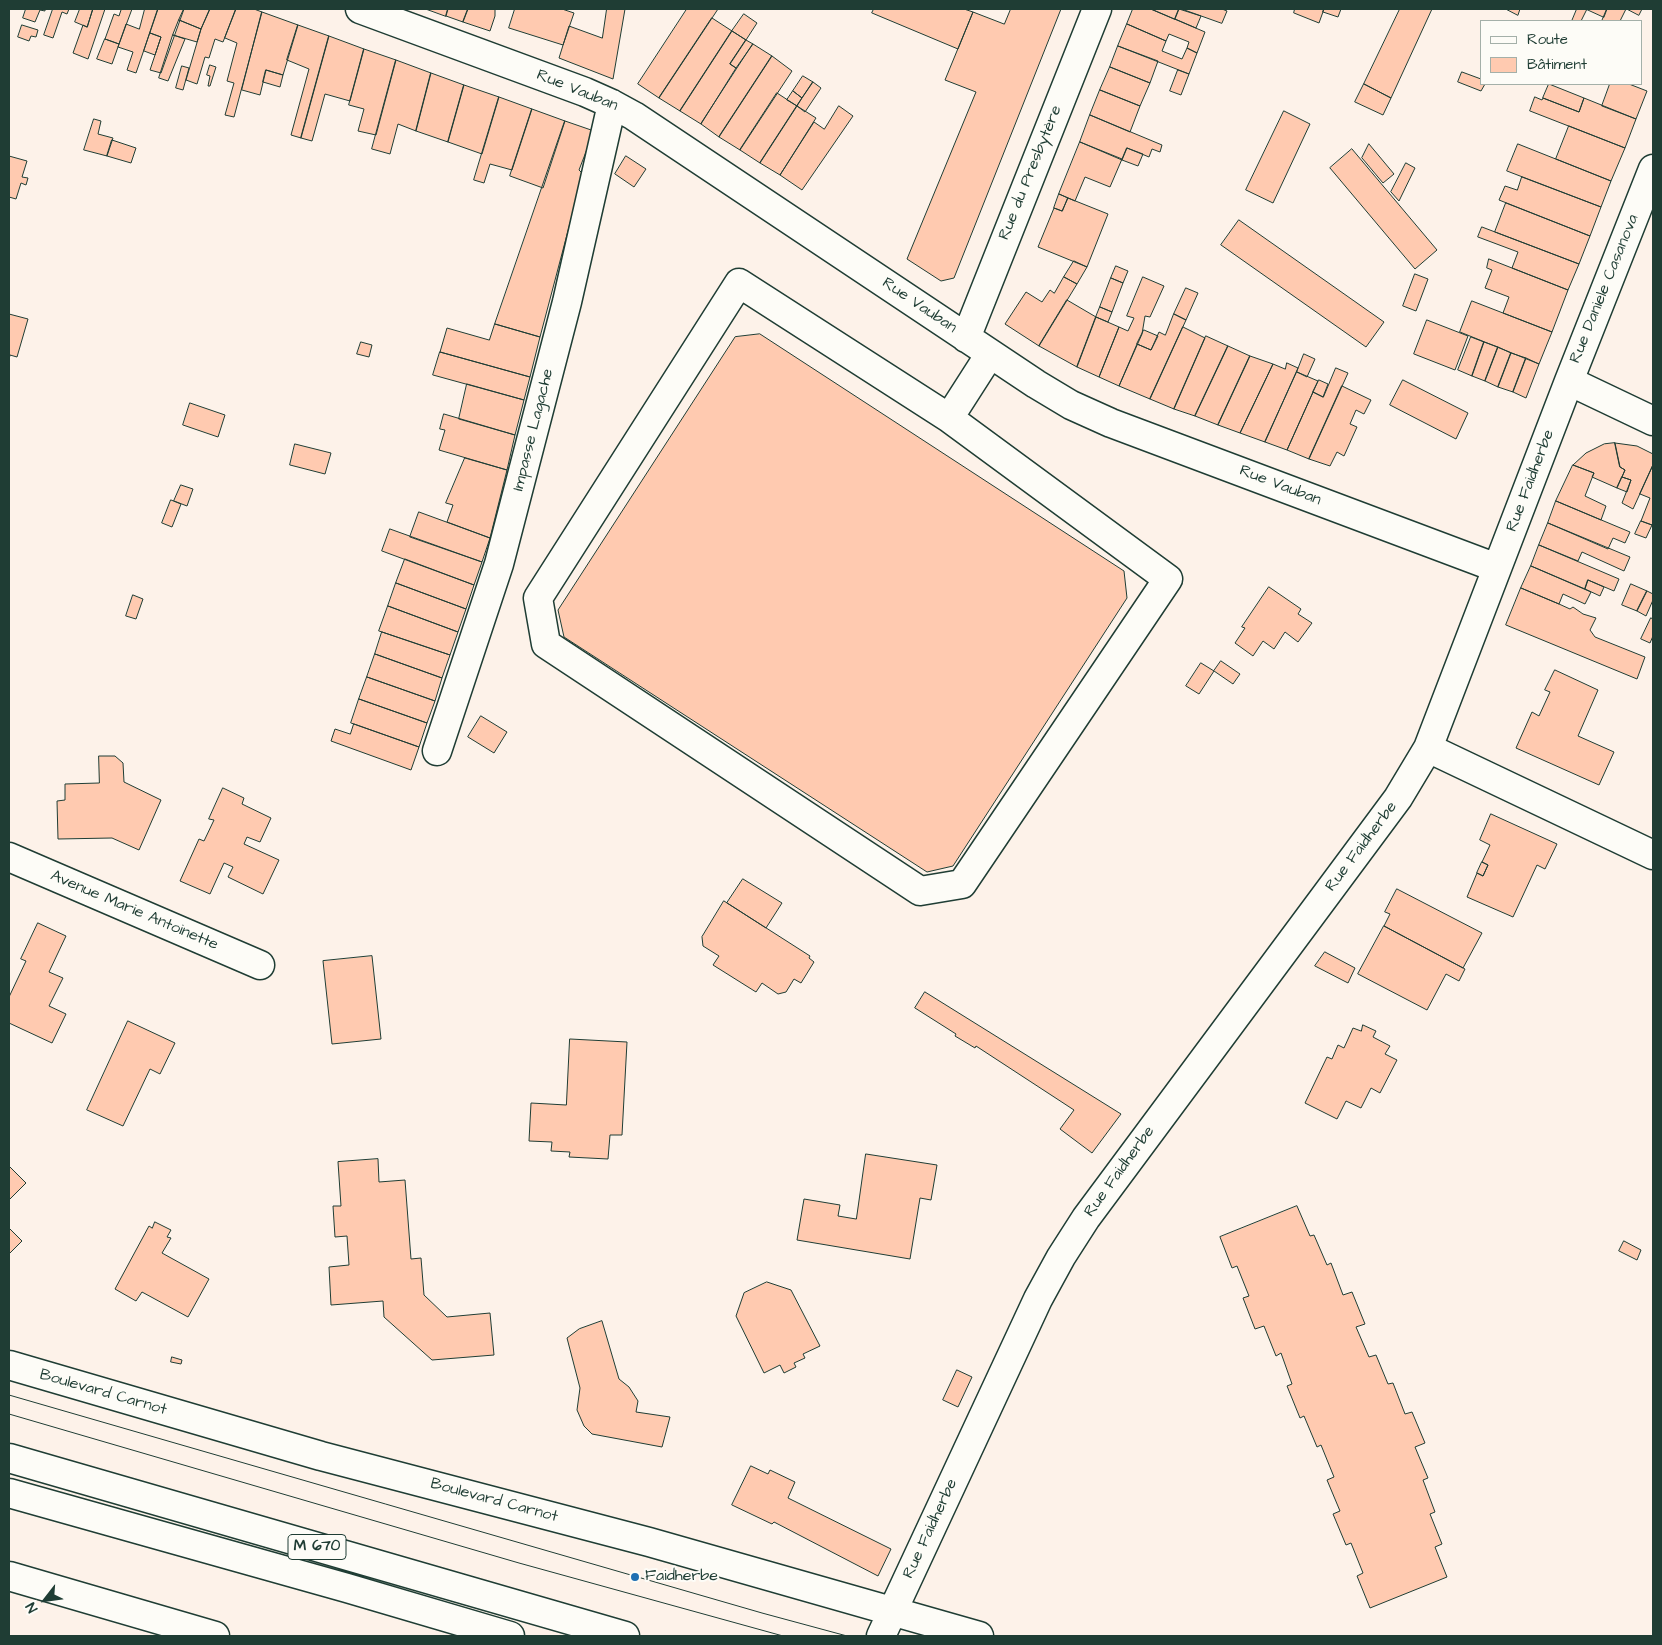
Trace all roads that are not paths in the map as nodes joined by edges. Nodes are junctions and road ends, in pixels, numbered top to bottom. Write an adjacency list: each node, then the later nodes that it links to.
1 (360, 9): 3 (street, Rue Vauban)
2 (1097, 9): 5 (street, Rue du Presbytère)
3 (612, 104): 5 (street, Rue Vauban); 12 (street, Impasse Lagache)
4 (1653, 169): 7 (street, Rue Daniele Casanova)
5 (966, 338): 6 (street, Rue Vauban)
6 (990, 354): 8 (street); 10 (street, Rue Vauban)
7 (1569, 381): 9 (street); 10 (street, Rue Faidherbe)
8 (949, 418): 8 (street)
9 (1653, 421)
10 (1497, 568): 11 (street, Rue Faidherbe)
11 (1428, 748): 13 (street); 20 (street, Rue Faidherbe)
12 (437, 751)
13 (1653, 855)
14 (9, 857): 15 (street, Avenue Marie Antoinette)
15 (260, 965)
16 (9, 1365): 20 (street, Boulevard Carnot)
17 (9, 1458): 23 (street, M 670)
18 (9, 1493): 22 (street, M 670)
19 (9, 1576): 21 (street)
20 (893, 1612): 24 (street, Rue Faidherbe); 25 (street, Boulevard Carnot)
21 (215, 1636)
22 (510, 1636)
23 (625, 1636)
24 (881, 1636)
25 (979, 1636)

